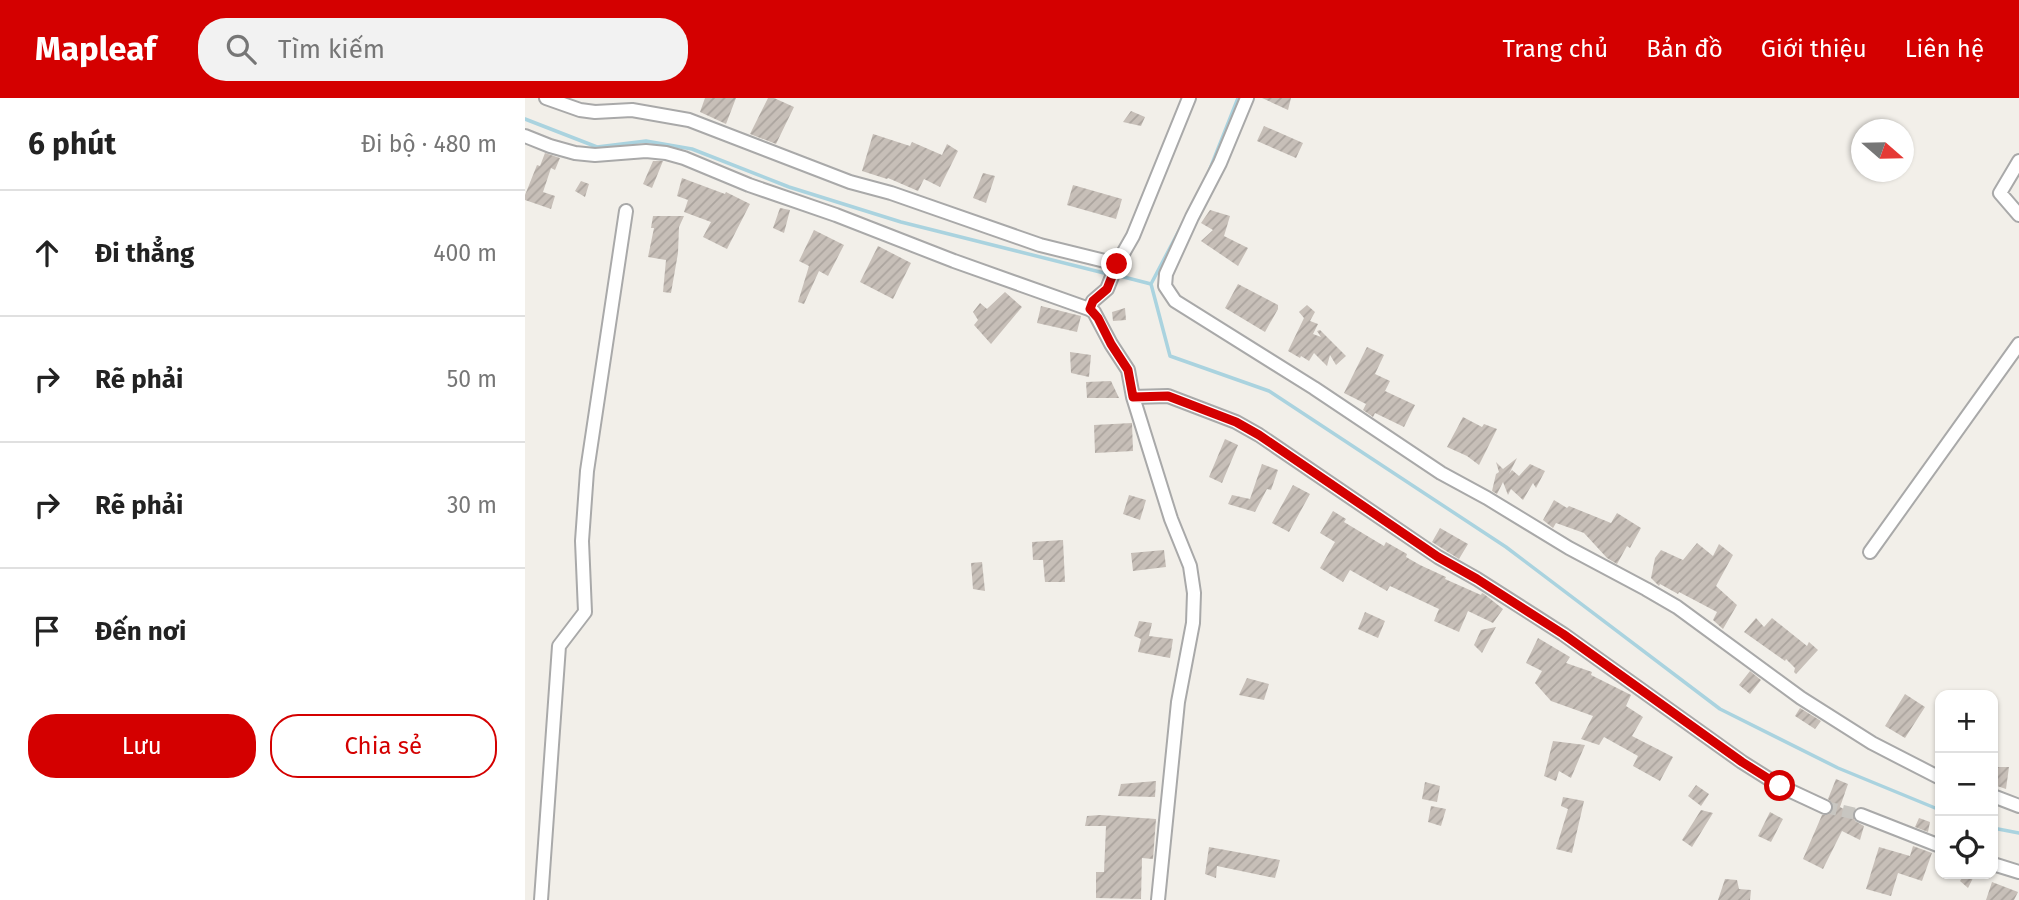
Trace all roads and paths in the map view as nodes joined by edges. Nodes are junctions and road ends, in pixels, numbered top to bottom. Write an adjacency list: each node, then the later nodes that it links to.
1 (546, 98): 8 (street)
2 (1189, 98): 8 (street)
3 (1247, 98): 13 (street)
4 (525, 136): 9 (street)
5 (2019, 161): 7 (street)
6 (626, 211): 21 (street)
7 (2019, 215)
8 (1116, 266): 9 (street)
9 (1090, 309): 11 (street)
10 (2019, 344): 12 (street)
11 (1133, 397): 16 (street); 22 (street)
12 (1870, 552)
13 (1935, 775)
14 (1998, 798): 15 (street)
15 (2019, 806)
16 (1825, 807)
17 (1861, 815): 18 (street)
18 (1935, 844)
19 (1998, 866): 20 (street)
20 (2019, 872)
21 (541, 900)
22 (1158, 900)

